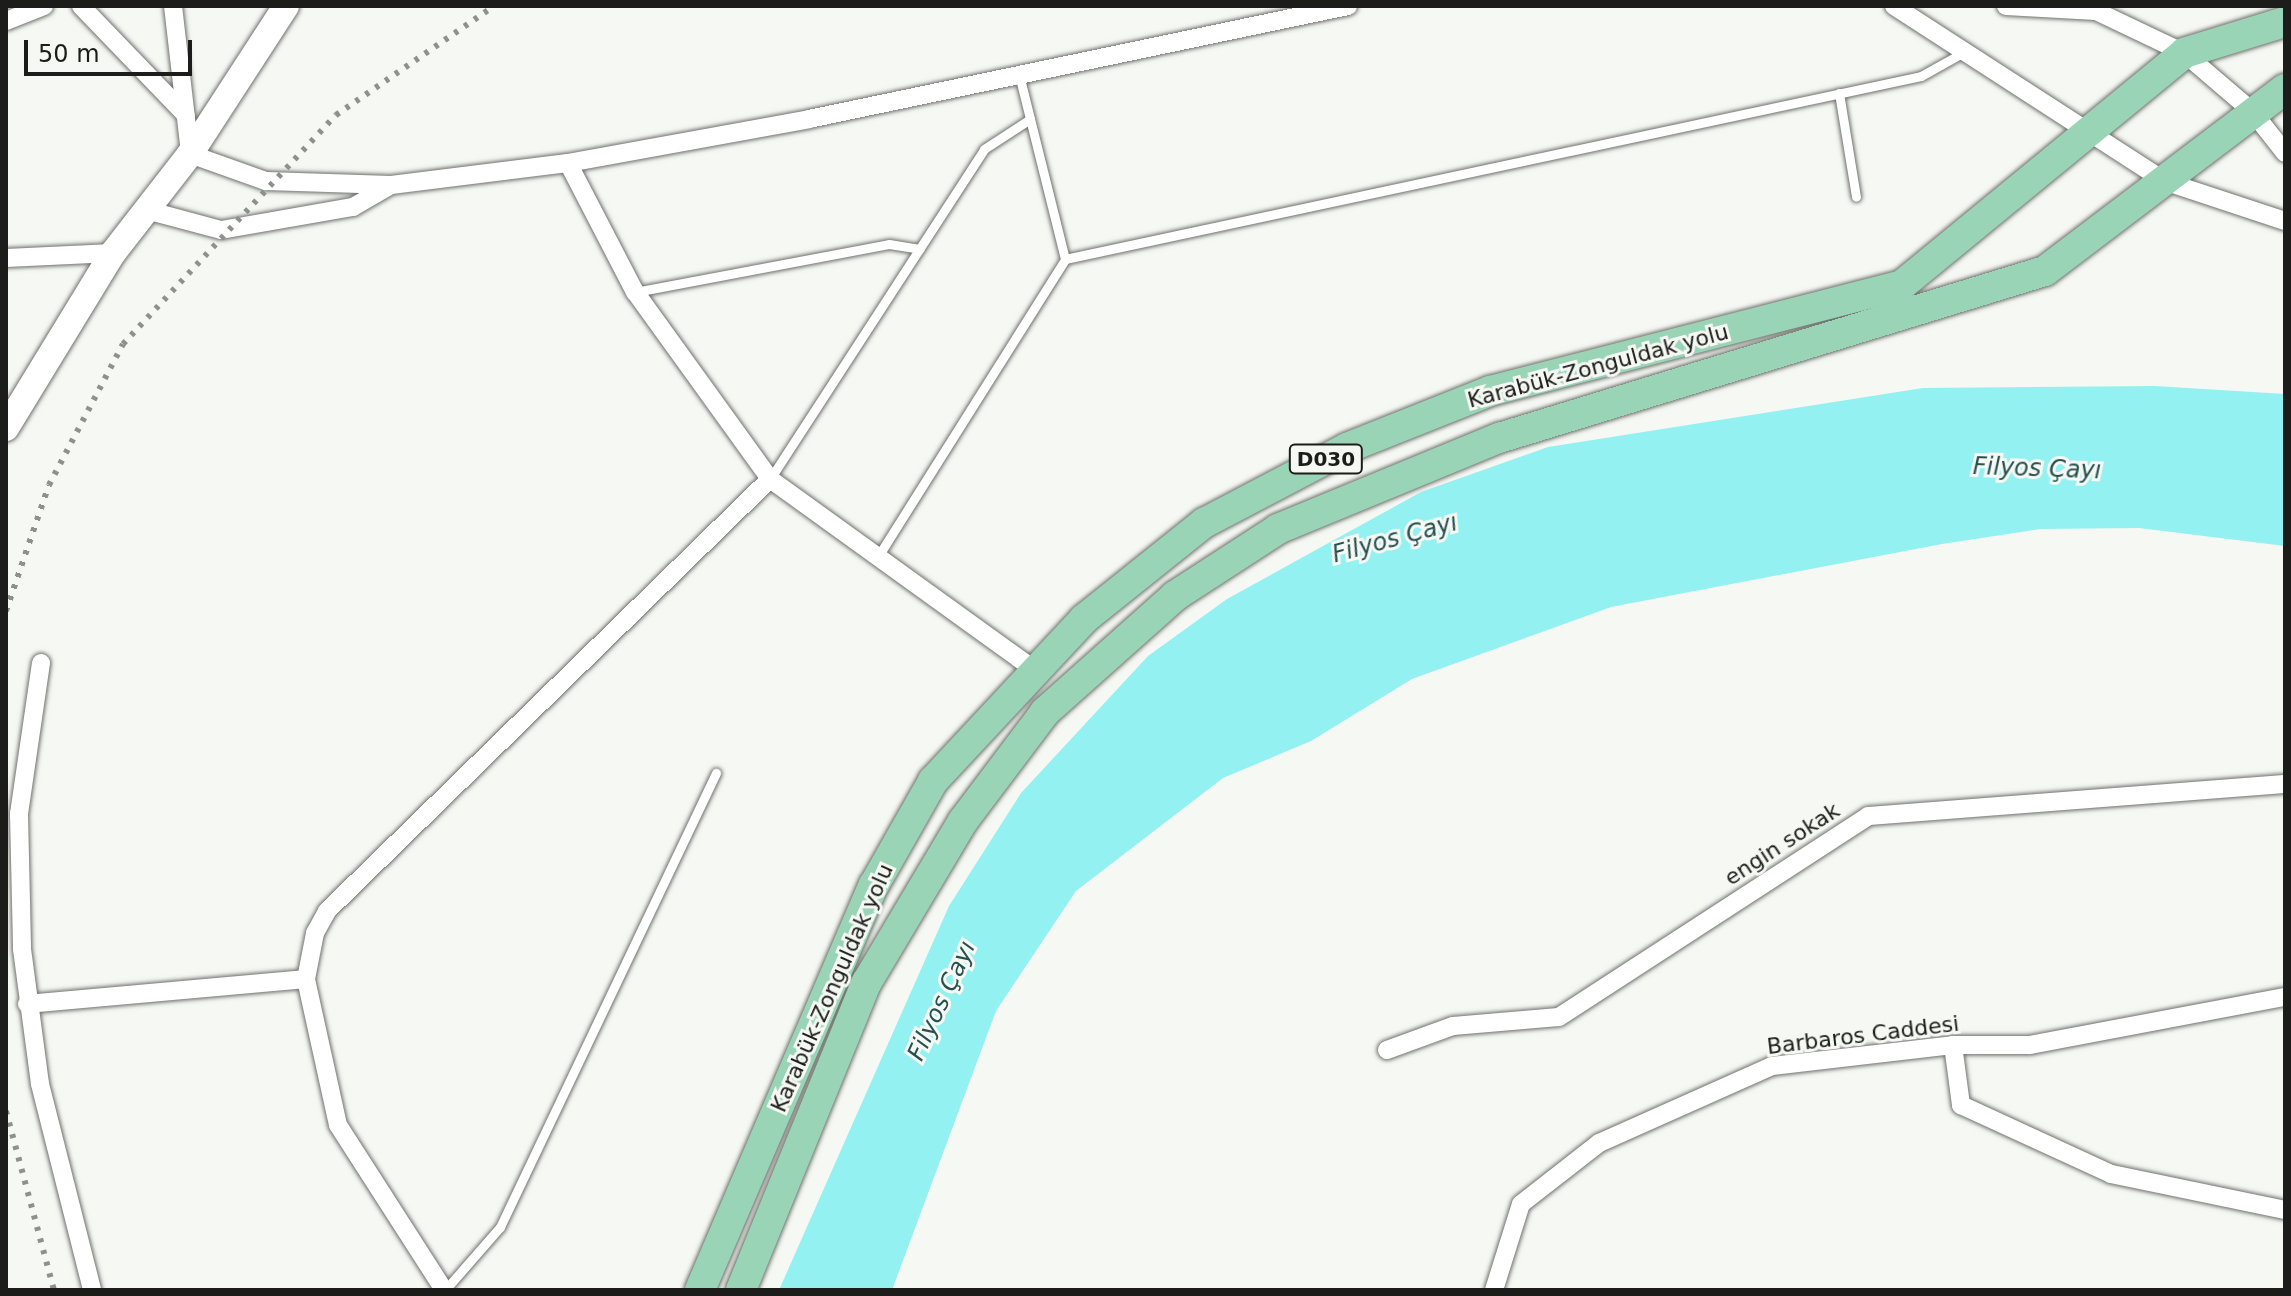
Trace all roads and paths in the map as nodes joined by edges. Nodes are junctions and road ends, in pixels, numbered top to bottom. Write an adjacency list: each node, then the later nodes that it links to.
1 (44, 6): 8 (street)
2 (81, 6): 16 (street)
3 (173, 6): 16 (street)
4 (286, 6): 20 (main road)
5 (1348, 6): 12 (street)
6 (1894, 6): 10 (street)
7 (2006, 6): 11 (street)
8 (6, 21)
9 (2285, 22): 11 (highway, Karabük-Zonguldak yolu / D030)
10 (1966, 50): 14 (lane); 18 (street)
11 (2184, 53): 15 (street); 18 (highway, Karabük-Zonguldak yolu / D030)
12 (1019, 75): 17 (lane); 21 (street)
13 (2285, 89): 15 (highway, Karabük-Zonguldak yolu / D030)
14 (1839, 93): 24 (lane); 30 (lane)
15 (2252, 111): 19 (street); 22 (highway, Karabük-Zonguldak yolu / D030)
16 (186, 115): 20 (street)
17 (1030, 119): 27 (lane); 30 (lane)
18 (2097, 132): 22 (street); 36 (highway, Karabük-Zonguldak yolu / D030)
19 (2285, 153)
20 (190, 154): 23 (street); 25 (main road)
21 (568, 163): 23 (street); 31 (street)
22 (2164, 181): 26 (street); 48 (highway, Karabük-Zonguldak yolu / D030)
23 (391, 185): 25 (street)
24 (1856, 197)
25 (150, 211): 28 (main road)
26 (2285, 221)
27 (920, 249): 31 (lane); 33 (lane)
28 (113, 253): 29 (street); 32 (main road)
29 (6, 258)
30 (1065, 259): 34 (lane)
31 (635, 292): 33 (street)
32 (6, 428)
33 (770, 479): 34 (street); 39 (street)
34 (877, 558): 36 (street)
35 (41, 663): 41 (street)
36 (1036, 671): 47 (highway, Karabük-Zonguldak yolu / D030)
37 (716, 773): 46 (lane)
38 (2285, 784): 43 (street, engin sokak)
39 (306, 979): 41 (street); 46 (street)
40 (2285, 997): 42 (street, Barbaros Caddesi)
41 (27, 1004): 45 (street)
42 (1953, 1045): 44 (street); 49 (street, Barbaros Caddesi)
43 (1387, 1050)
44 (2285, 1210)
45 (92, 1290)
46 (444, 1290)
47 (700, 1290)
48 (741, 1290)
49 (1494, 1290)

